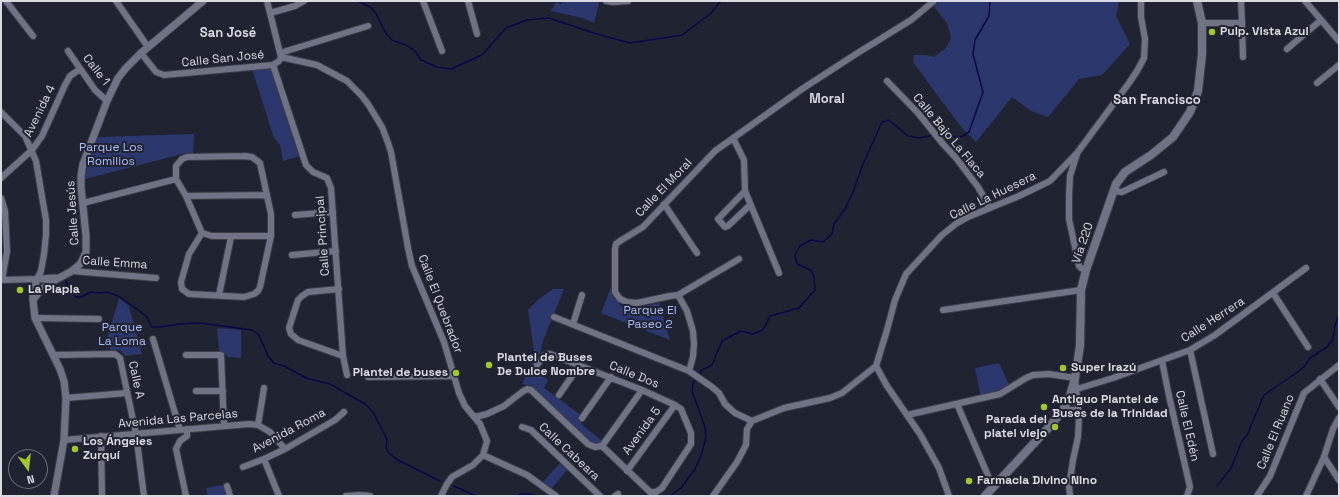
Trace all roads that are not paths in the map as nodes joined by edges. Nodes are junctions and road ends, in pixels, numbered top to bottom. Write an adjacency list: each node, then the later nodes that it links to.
1 (6, 1): 23 (street)
2 (116, 1): 25 (street)
3 (192, 1): 16 (street)
4 (203, 1): 16 (street, Calle Jesús)
5 (267, 1): 17 (street, Calle San José)
6 (304, 1): 17 (street)
7 (423, 1): 28 (street)
8 (468, 1): 22 (street)
9 (606, 1): 10 (street)
10 (628, 1)
11 (934, 1): 40 (street, Calle El Moral)
12 (1141, 1): 42 (street, Calle La Huesera)
13 (1197, 1): 19 (main road, Vía 220)
14 (1241, 1): 20 (street)
15 (1306, 1): 18 (street)
16 (194, 9): 25 (street, Calle Jesús)
17 (270, 13): 30 (street, Calle San José)
18 (1321, 20): 24 (street); 26 (street)
19 (1202, 23): 20 (street); 47 (main road, Vía 220)
20 (1242, 23): 31 (street)
21 (368, 26): 30 (street)
22 (477, 34)
23 (33, 36)
24 (1339, 41)
25 (148, 47): 29 (street, Calle Jesús)
26 (1287, 49)
27 (68, 51): 34 (street, Calle 1)
28 (442, 51)
29 (141, 53): 32 (street, Calle San José); 37 (street, Calle Jesús)
30 (280, 55): 32 (street, Calle San José); 97 (street, Calle El Quebrador)
31 (1243, 58)
32 (273, 65): 55 (street, Calle Principal)
33 (1339, 65): 36 (street)
34 (80, 69): 37 (street, Calle 1); 41 (street, Avenida 4)
35 (887, 81): 54 (street, Calle Bajo La Flaca)
36 (1317, 83)
37 (107, 101): 51 (street, Calle Jesús)
38 (3, 114): 39 (street); 41 (street)
39 (1, 123)
40 (733, 138): 46 (street); 52 (street, Calle El Moral)
41 (32, 150): 44 (street, Avenida 4); 70 (street)
42 (1077, 153): 54 (street, Calle La Huesera); 65 (street)
43 (1164, 172): 47 (street)
44 (1, 178)
45 (176, 179): 48 (street); 49 (street); 51 (street)
46 (745, 191): 53 (street); 53 (street)
47 (1113, 191): 65 (main road, Vía 220)
48 (267, 195): 49 (street); 58 (street)
49 (186, 196): 57 (street)
50 (1, 198): 71 (street)
51 (83, 203): 66 (street, Calle Jesús)
52 (664, 204): 61 (street); 77 (street, Calle El Moral)
53 (750, 205): 67 (street)
54 (990, 208): 94 (street, Calle La Huesera)
55 (332, 212): 56 (street); 60 (street, Calle Principal)
56 (295, 215)
57 (202, 234): 59 (street); 76 (street)
58 (271, 236): 59 (street); 76 (street)
59 (231, 237): 76 (street)
60 (336, 251): 62 (street); 72 (street, Calle Principal)
61 (697, 253)
62 (292, 255)
63 (738, 259): 77 (street)
64 (1306, 268): 74 (street, Calle Herrera)
65 (1086, 270): 73 (main road, Vía 220)
66 (72, 271): 68 (street, Calle Jesús); 69 (street, Calle Emma)
67 (779, 273)
68 (62, 277): 70 (street); 78 (street, Calle Jesús)
69 (156, 278)
70 (37, 279): 71 (street); 78 (street)
71 (1, 280)
72 (339, 290): 89 (street, Calle Principal); 89 (street)
73 (1081, 290): 79 (street); 100 (main road, Vía 220)
74 (1273, 293): 85 (street); 86 (street, Calle Herrera)
75 (582, 294): 83 (street)
76 (219, 295)
77 (678, 295): 95 (street)
78 (33, 300): 81 (street)
79 (943, 310)
80 (554, 316): 83 (street)
81 (35, 318): 82 (street); 87 (street)
82 (99, 319)
83 (572, 324): 95 (street)
84 (153, 339): 125 (street)
85 (1308, 348)
86 (1190, 350): 90 (street, Calle Herrera); 131 (street)
87 (53, 355): 107 (street, Calle A); 109 (street)
88 (186, 355): 106 (street)
89 (343, 356): 96 (street, Calle Principal)
90 (1162, 360): 103 (street, Calle Herrera); 155 (street, Calle El Edén)
91 (537, 365): 93 (street, Calle Dos)
92 (1339, 365): 101 (street, Calle El Ruano)
93 (579, 366): 99 (street, Calle Dos); 108 (street)
94 (876, 366): 115 (street); 120 (street)
95 (689, 371): 120 (street)
96 (347, 375)
97 (454, 376): 98 (street); 116 (street, Calle El Quebrador)
98 (368, 377)
99 (611, 378): 104 (street, Calle Dos); 118 (street)
100 (1075, 378): 103 (street); 110 (street); 113 (main road, Vía 220)
101 (1320, 379): 112 (street); 156 (street, Calle El Ruano)
102 (264, 388): 121 (street)
103 (1077, 389): 117 (street)
104 (642, 390): 111 (street, Calle Dos); 129 (street)
105 (196, 391): 106 (street)
106 (222, 391): 122 (street)
107 (127, 393): 109 (street); 126 (street, Calle A)
108 (559, 395)
109 (66, 398): 128 (street)
110 (957, 404): 115 (street); 139 (street)
111 (675, 405): 136 (street, Avenida 5); 136 (street)
112 (1339, 407)
113 (1063, 410): 117 (street); 139 (main road, Vía 220)
114 (344, 412): 130 (street, Avenida Roma)
115 (907, 415): 152 (street)
116 (475, 417): 129 (street); 132 (street, Calle El Quebrador)
117 (1079, 417): 154 (street)
118 (582, 418)
119 (1339, 418): 133 (street)
120 (752, 421): 151 (street)
121 (258, 425): 122 (street, Avenida Las Parcelas); 130 (street)
122 (224, 426): 124 (street, Avenida Las Parcelas)
123 (522, 427): 150 (street, Calle Cabeara)
124 (187, 429): 125 (street, Avenida Las Parcelas); 143 (street)
125 (180, 430): 126 (street, Avenida Las Parcelas)
126 (136, 434): 127 (street, Avenida Las Parcelas); 142 (street, Calle A)
127 (101, 436): 128 (street, Avenida Las Parcelas); 141 (street)
128 (64, 440): 140 (street)
129 (602, 446): 136 (street)
130 (285, 449): 134 (street, Avenida Roma)
131 (1214, 454)
132 (483, 455): 148 (street); 149 (street)
133 (1324, 457): 137 (street); 157 (street)
134 (264, 459): 135 (street, Avenida Roma); 145 (street)
135 (242, 467)
136 (627, 471)
137 (1339, 480)
138 (227, 486): 144 (street)
139 (993, 487): 153 (main road, Vía 220)
140 (54, 496)
141 (102, 496)
142 (144, 496)
143 (186, 496)
144 (230, 496)
145 (279, 496)
146 (346, 496): 147 (street)
147 (370, 496)
148 (440, 496)
149 (556, 496)
150 (600, 496)
151 (714, 496)
152 (949, 496)
153 (985, 496)
154 (1070, 496)
155 (1187, 496)
156 (1257, 496)
157 (1306, 496)

